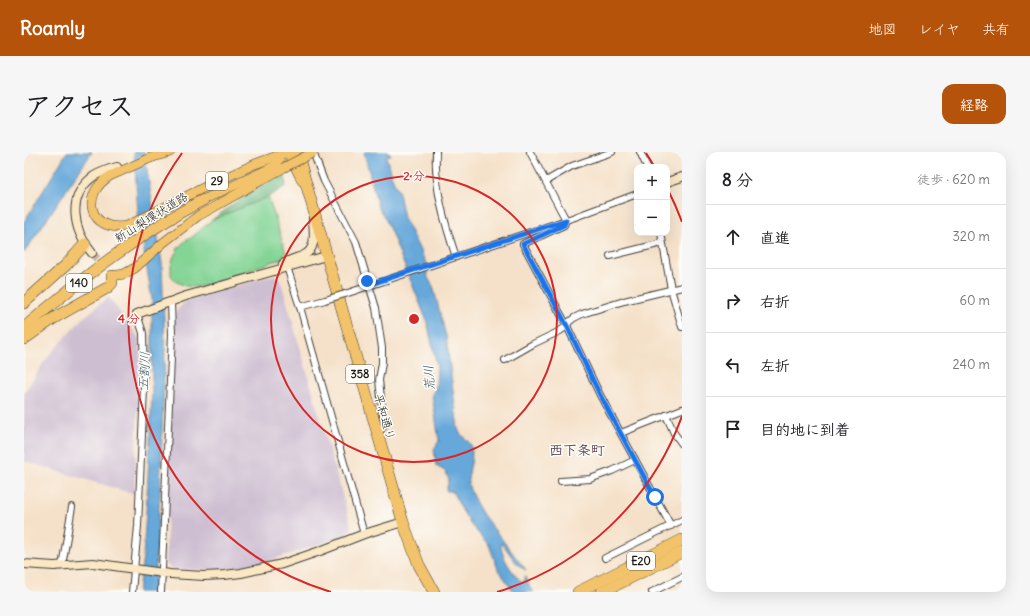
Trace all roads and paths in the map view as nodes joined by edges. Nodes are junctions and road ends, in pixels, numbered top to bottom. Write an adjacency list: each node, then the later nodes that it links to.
1 (170, 152): 12 (main road)
2 (288, 152): 10 (main road, 29); 18 (main road)
3 (297, 152): 18 (highway, 平和通り / 358)
4 (306, 152): 10 (main road, 新山梨環状道路 / 29)
5 (313, 152): 10 (main road, bridge); 33 (street)
6 (436, 152): 29 (street)
7 (530, 152): 15 (street)
8 (612, 152): 15 (street)
9 (640, 152): 11 (street)
10 (280, 162): 19 (main road, 新山梨環状道路 / 29); 21 (main road, 29); 32 (main road)
11 (646, 164)
12 (129, 165): 13 (main road); 23 (main road)
13 (117, 167): 26 (street)
14 (682, 177): 16 (street)
15 (546, 181): 22 (street)
16 (670, 181)
17 (634, 195): 22 (street)
18 (309, 196): 20 (highway, 平和通り / 358)
19 (202, 197): 21 (highway, 新山梨環状道路 / 140)
20 (313, 211): 27 (highway, 平和通り / 358); 31 (street)
21 (160, 217): 23 (highway, 140)
22 (566, 220): 29 (street); 41 (street)
23 (135, 232): 40 (highway, 新山梨環状道路 / 140); 43 (highway, 新山梨環状道路 / 140)
24 (661, 236): 25 (street)
25 (662, 243): 28 (street); 35 (street)
26 (89, 248): 37 (highway)
27 (326, 256): 30 (street); 48 (highway, 平和通り / 358)
28 (610, 256)
29 (454, 258): 33 (street)
30 (287, 267): 31 (street); 38 (street)
31 (271, 272): 36 (street)
32 (110, 273): 44 (highway)
33 (371, 285): 38 (street, bridge); 48 (street)
34 (682, 287): 35 (street)
35 (671, 289): 41 (street); 42 (street)
36 (169, 302): 39 (street); 64 (street)
37 (24, 303)
38 (300, 307): 57 (street)
39 (137, 314): 63 (street)
40 (24, 319)
41 (567, 326): 45 (street); 49 (street)
42 (682, 327)
43 (24, 328)
44 (24, 339)
45 (505, 360)
46 (682, 409): 47 (street)
47 (666, 415): 49 (street); 50 (street)
48 (376, 432): 55 (highway, 平和通り / 358)
49 (621, 433): 51 (street)
50 (682, 444)
51 (636, 460): 52 (street); 56 (street)
52 (561, 481)
53 (72, 507): 62 (street)
54 (682, 520): 56 (street)
55 (403, 522): 57 (street); 69 (highway, 平和通り / 358)
56 (670, 526): 60 (street)
57 (364, 534): 64 (street)
58 (682, 540): 66 (highway, E20)
59 (682, 552): 66 (highway, E20)
60 (606, 558)
61 (24, 564): 62 (street)
62 (62, 566): 63 (street)
63 (136, 569): 64 (street); 67 (street)
64 (160, 572): 68 (street)
65 (682, 577): 71 (street)
66 (603, 588): 70 (highway, E20)
67 (132, 592)
68 (161, 592)
69 (434, 592)
70 (578, 592)
71 (652, 592)

